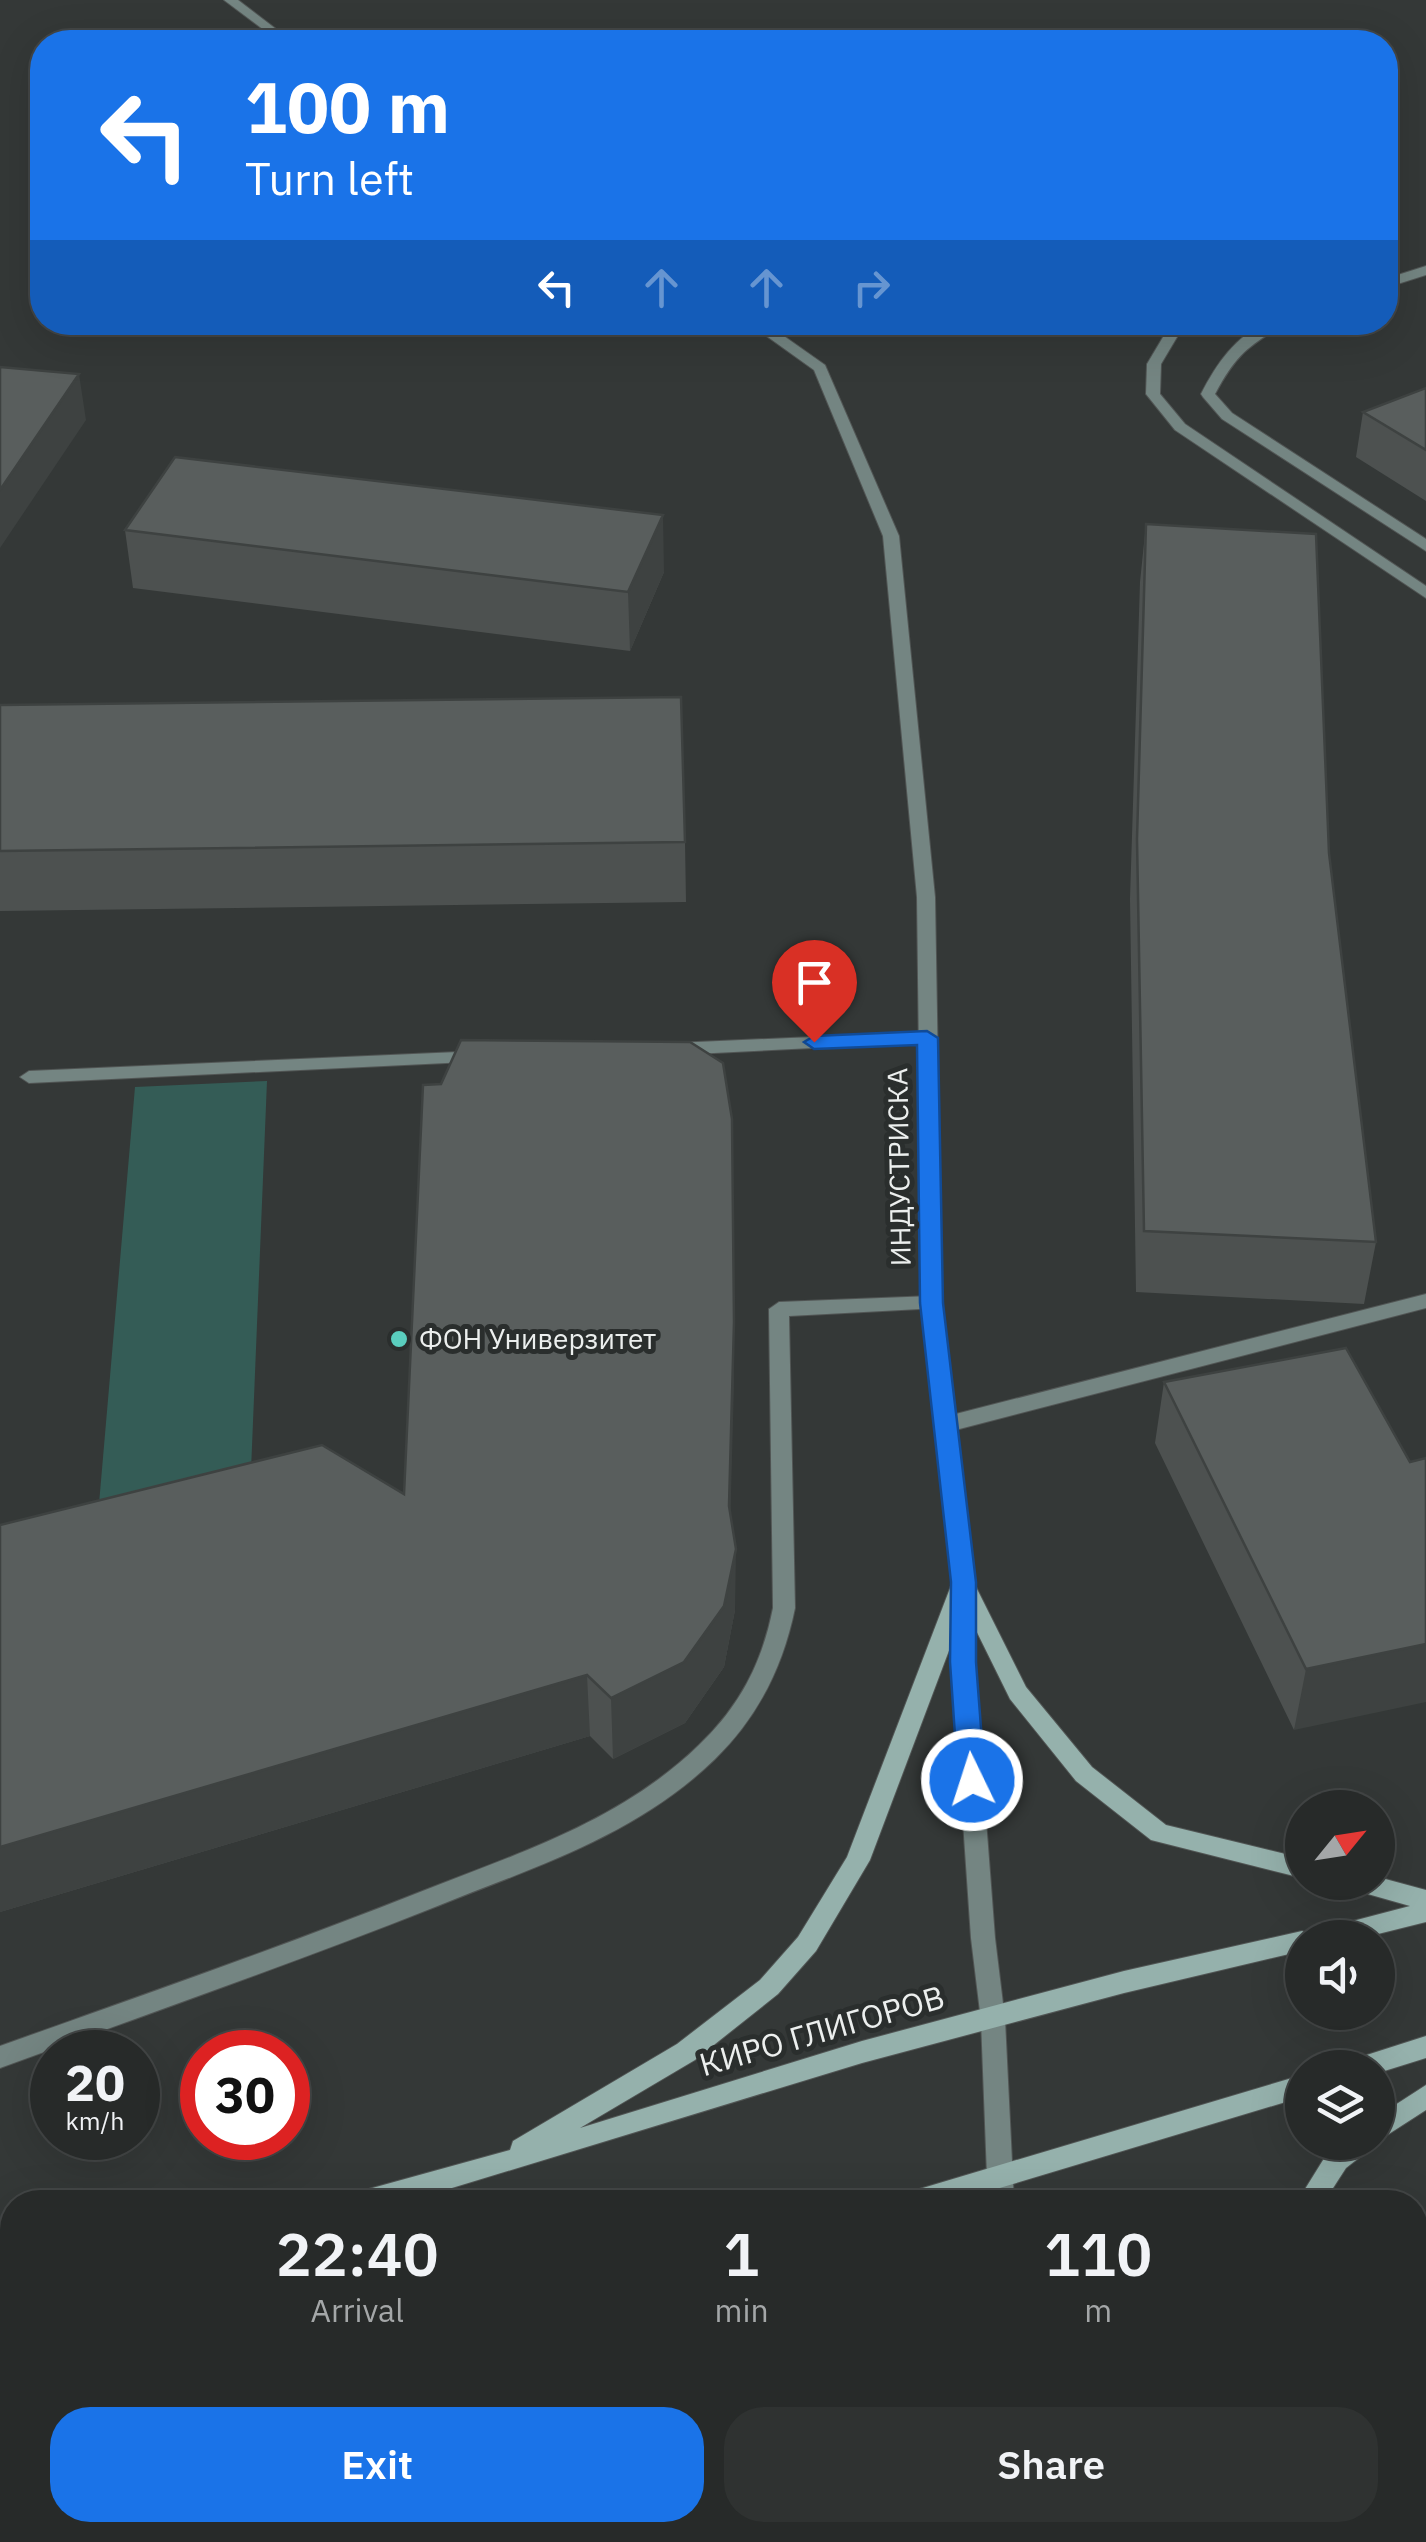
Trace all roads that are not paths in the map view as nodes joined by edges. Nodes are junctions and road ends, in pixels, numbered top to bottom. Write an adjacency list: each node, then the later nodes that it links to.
1 (230, 0): 2 (street)
2 (271, 30)
3 (1426, 270): 4 (street)
4 (1398, 280)
5 (773, 335): 10 (street, ИНДУСТРИСКА)
6 (1171, 335): 9 (street)
7 (1252, 335): 8 (street)
8 (1426, 546)
9 (1426, 592)
10 (927, 1038): 11 (street); 15 (street, ИНДУСТРИСКА)
11 (656, 1050)
12 (500, 1056): 13 (street)
13 (29, 1077)
14 (1426, 1301): 16 (street)
15 (932, 1303): 16 (street, ИНДУСТРИСКА); 26 (street)
16 (944, 1426): 17 (street, ИНДУСТРИСКА)
17 (964, 1582): 18 (street); 24 (street, ИНДУСТРИСКА); 32 (street)
18 (1285, 1864)
19 (1395, 1892): 20 (street)
20 (1426, 1900)
21 (1426, 1912): 22 (street)
22 (1392, 1920)
23 (1285, 1945): 24 (street, КИРО ГЛИГОРОВ)
24 (993, 2020): 32 (street, КИРО ГЛИГОРОВ); 34 (street, ИНДУСТРИСКА)
25 (1426, 2047): 27 (street)
26 (0, 2057)
27 (1395, 2057)
28 (1285, 2092): 34 (street)
29 (1426, 2096): 30 (street)
30 (1395, 2118)
31 (1337, 2160): 35 (street)
32 (485, 2169): 33 (street, КИРО ГЛИГОРОВ)
33 (409, 2190)
34 (1001, 2190)
35 (1318, 2190)

